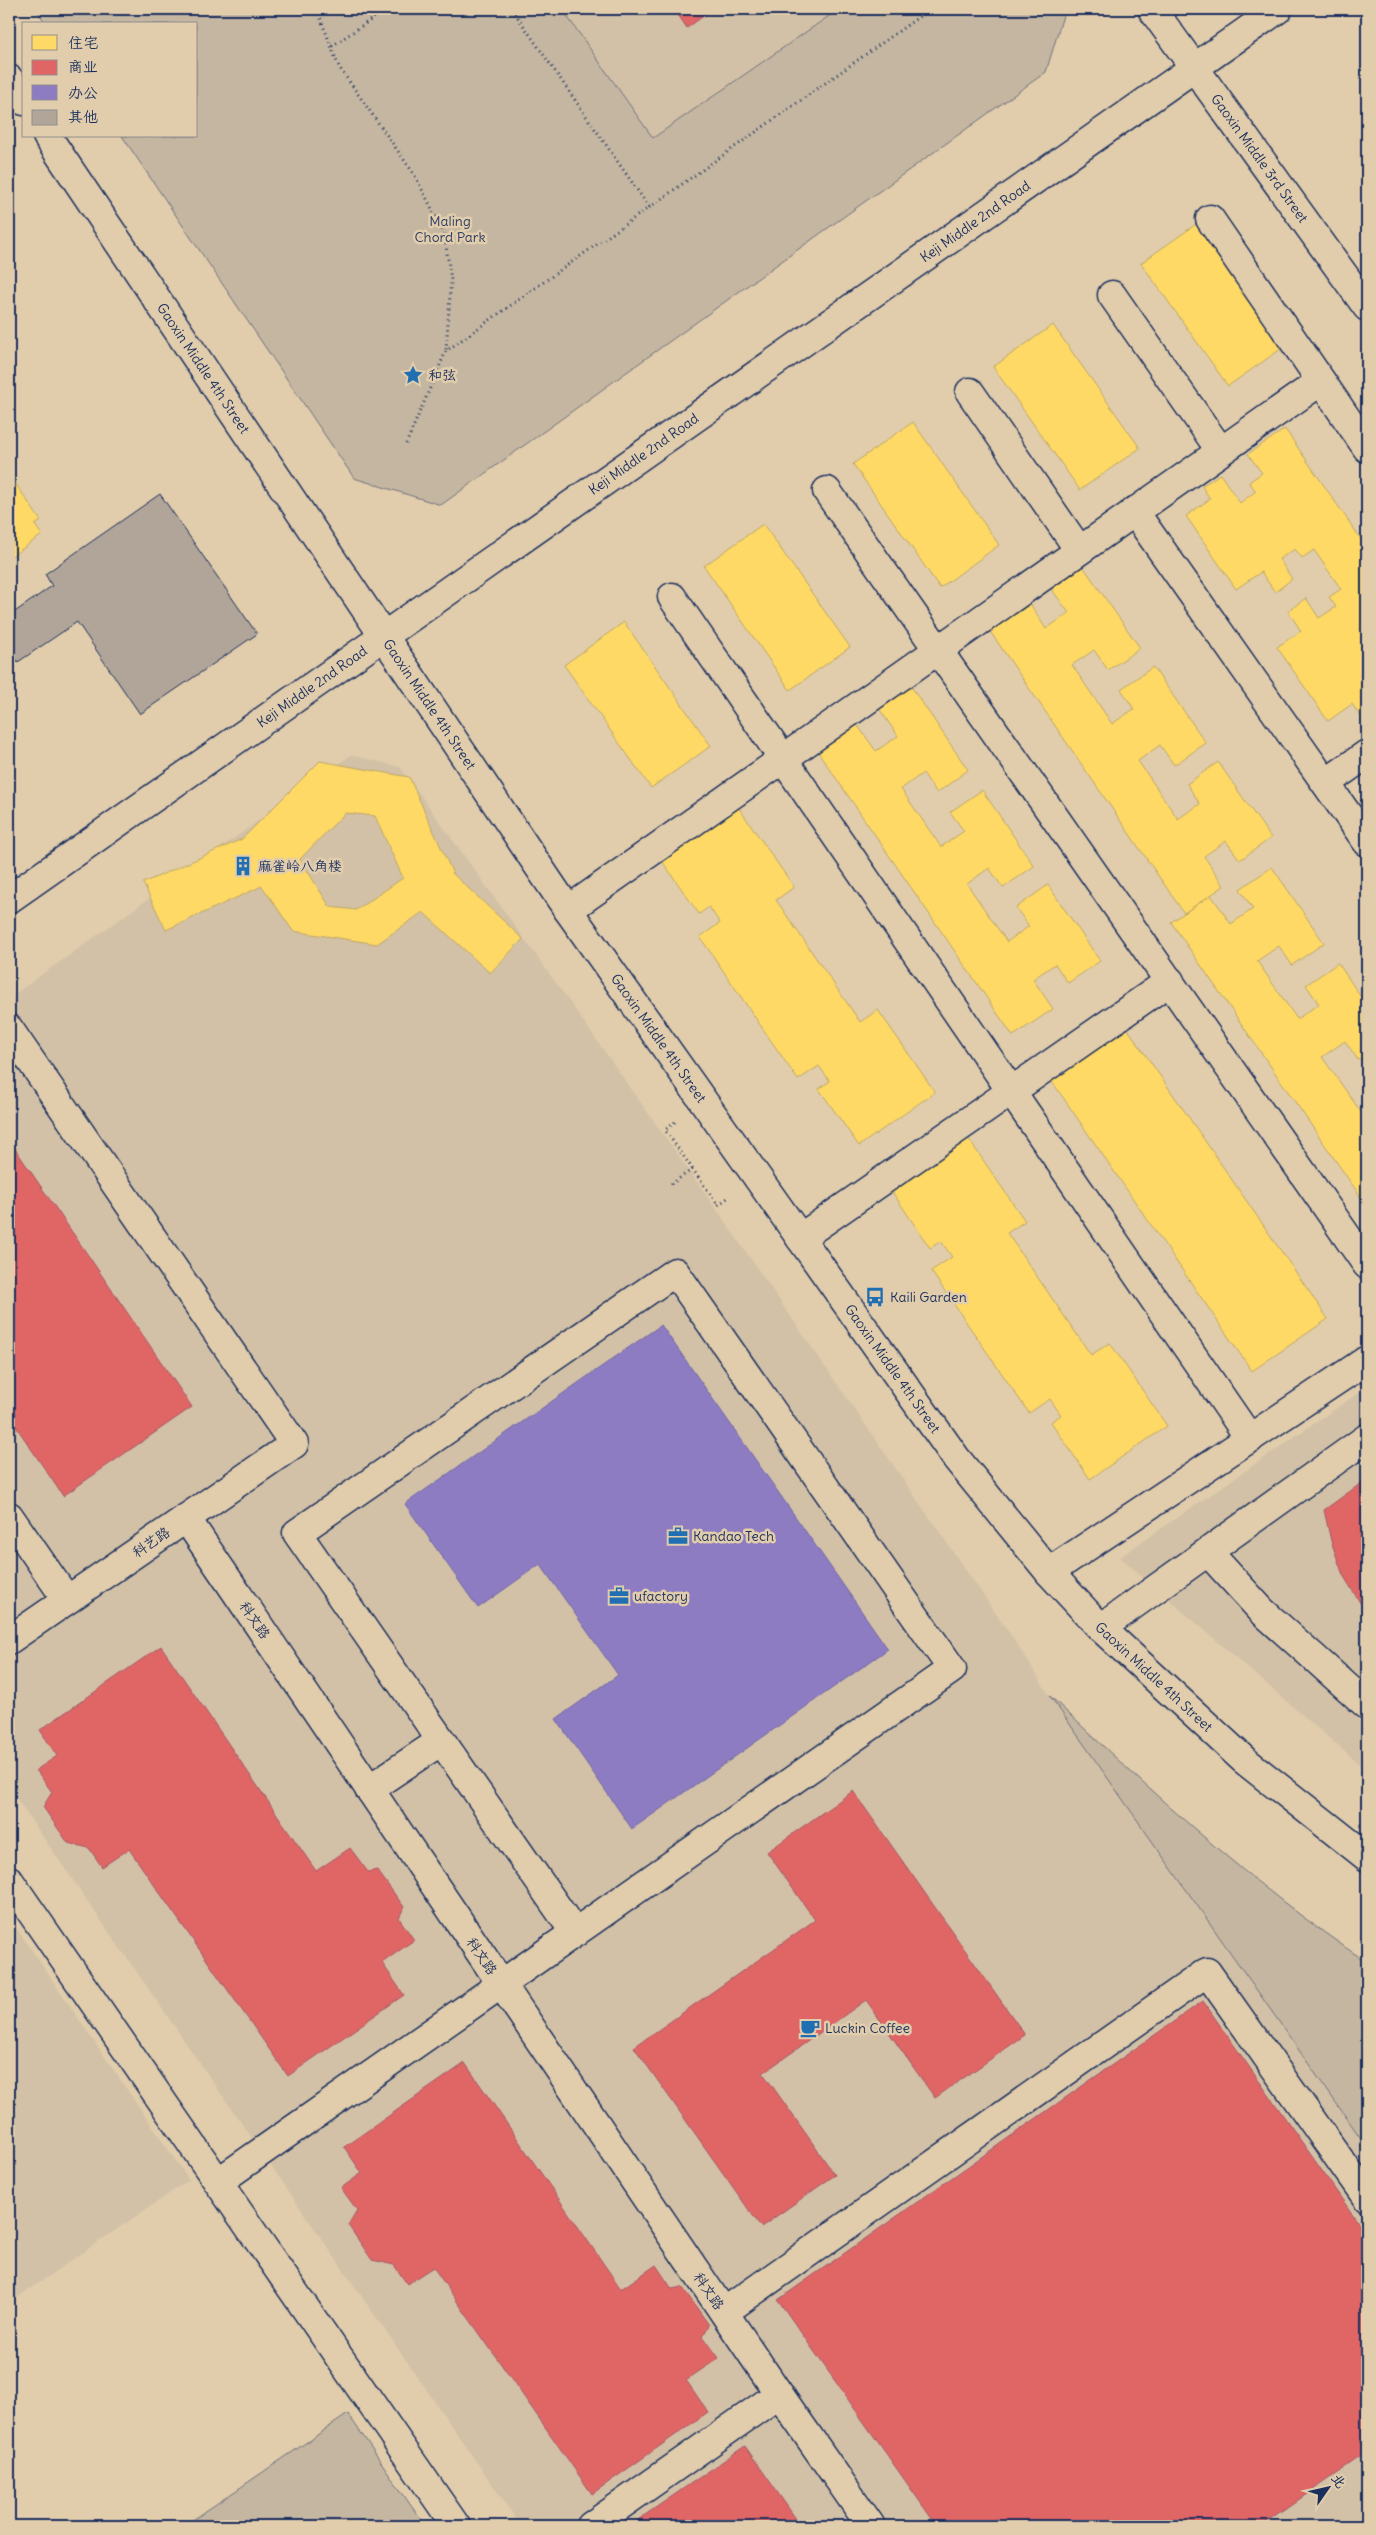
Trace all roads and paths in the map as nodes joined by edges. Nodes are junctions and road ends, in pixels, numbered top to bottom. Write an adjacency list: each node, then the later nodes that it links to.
1 (317, 9): 7 (path)
2 (386, 9): 7 (path)
3 (512, 9): 12 (path)
4 (930, 9): 12 (path)
5 (1152, 9): 8 (main road, Gaoxin Middle 3rd Street)
6 (1278, 9): 8 (main road, Keji Middle 2nd Road)
7 (332, 46): 16 (path)
8 (1192, 67): 15 (main road, Gaoxin Middle 3rd Street); 26 (main road, Keji Middle 2nd Road)
9 (9, 79): 10 (main road)
10 (22, 98)
11 (49, 138): 26 (main road, Gaoxin Middle 4th Street)
12 (649, 207): 16 (path)
13 (1210, 219): 17 (main road)
14 (1112, 295): 21 (main road)
15 (1367, 307)
16 (446, 351): 19 (path)
17 (1321, 381): 20 (main road); 21 (main road)
18 (970, 392): 24 (main road)
19 (406, 444)
20 (1367, 448)
21 (1220, 450): 23 (main road)
22 (827, 491): 27 (main road)
23 (1134, 511): 24 (main road); 30 (main road)
24 (1079, 550): 27 (main road)
25 (672, 598): 29 (main road)
26 (384, 636): 32 (main road, Keji Middle 2nd Road); 33 (main road, Gaoxin Middle 4th Street)
27 (938, 650): 29 (main road); 34 (main road)
28 (1367, 754): 30 (main road)
29 (782, 759): 33 (main road); 36 (main road)
30 (1326, 783): 31 (main road)
31 (1367, 842)
32 (9, 899)
33 (568, 910): 41 (main road, Gaoxin Middle 4th Street)
34 (1170, 981): 36 (main road); 42 (main road)
35 (9, 1030): 47 (main road, 科艺路)
36 (1011, 1092): 41 (main road); 45 (main road)
37 (679, 1119): 38 (path)
38 (693, 1169): 39 (path); 40 (path)
39 (671, 1184)
40 (733, 1194)
41 (800, 1238): 49 (main road, Gaoxin Middle 4th Street)
42 (1367, 1264)
43 (1367, 1360): 45 (main road)
44 (1367, 1438): 48 (main road)
45 (1250, 1439): 49 (main road)
46 (9, 1516): 50 (main road)
47 (186, 1518): 50 (main road, 科艺路); 55 (main road, 科文路)
48 (1208, 1552): 51 (main road); 53 (main road)
49 (1049, 1572): 51 (main road, Gaoxin Middle 4th Street)
50 (67, 1600): 52 (main road, 科艺路)
51 (1101, 1628): 56 (main road, Gaoxin Middle 4th Street)
52 (9, 1640)
53 (1367, 1705)
54 (441, 1740): 55 (main road); 58 (main road); 58 (main road)
55 (369, 1789): 59 (main road, 科文路)
56 (1367, 1857)
57 (9, 1880): 60 (main road)
58 (575, 1933): 59 (main road)
59 (502, 1984): 60 (main road); 62 (main road, 科文路)
60 (218, 2182): 64 (main road)
61 (1367, 2198): 62 (main road)
62 (724, 2312): 63 (main road, 科文路)
63 (779, 2394): 65 (main road); 66 (main road, 科文路)
64 (456, 2526)
65 (591, 2526)
66 (871, 2526)

